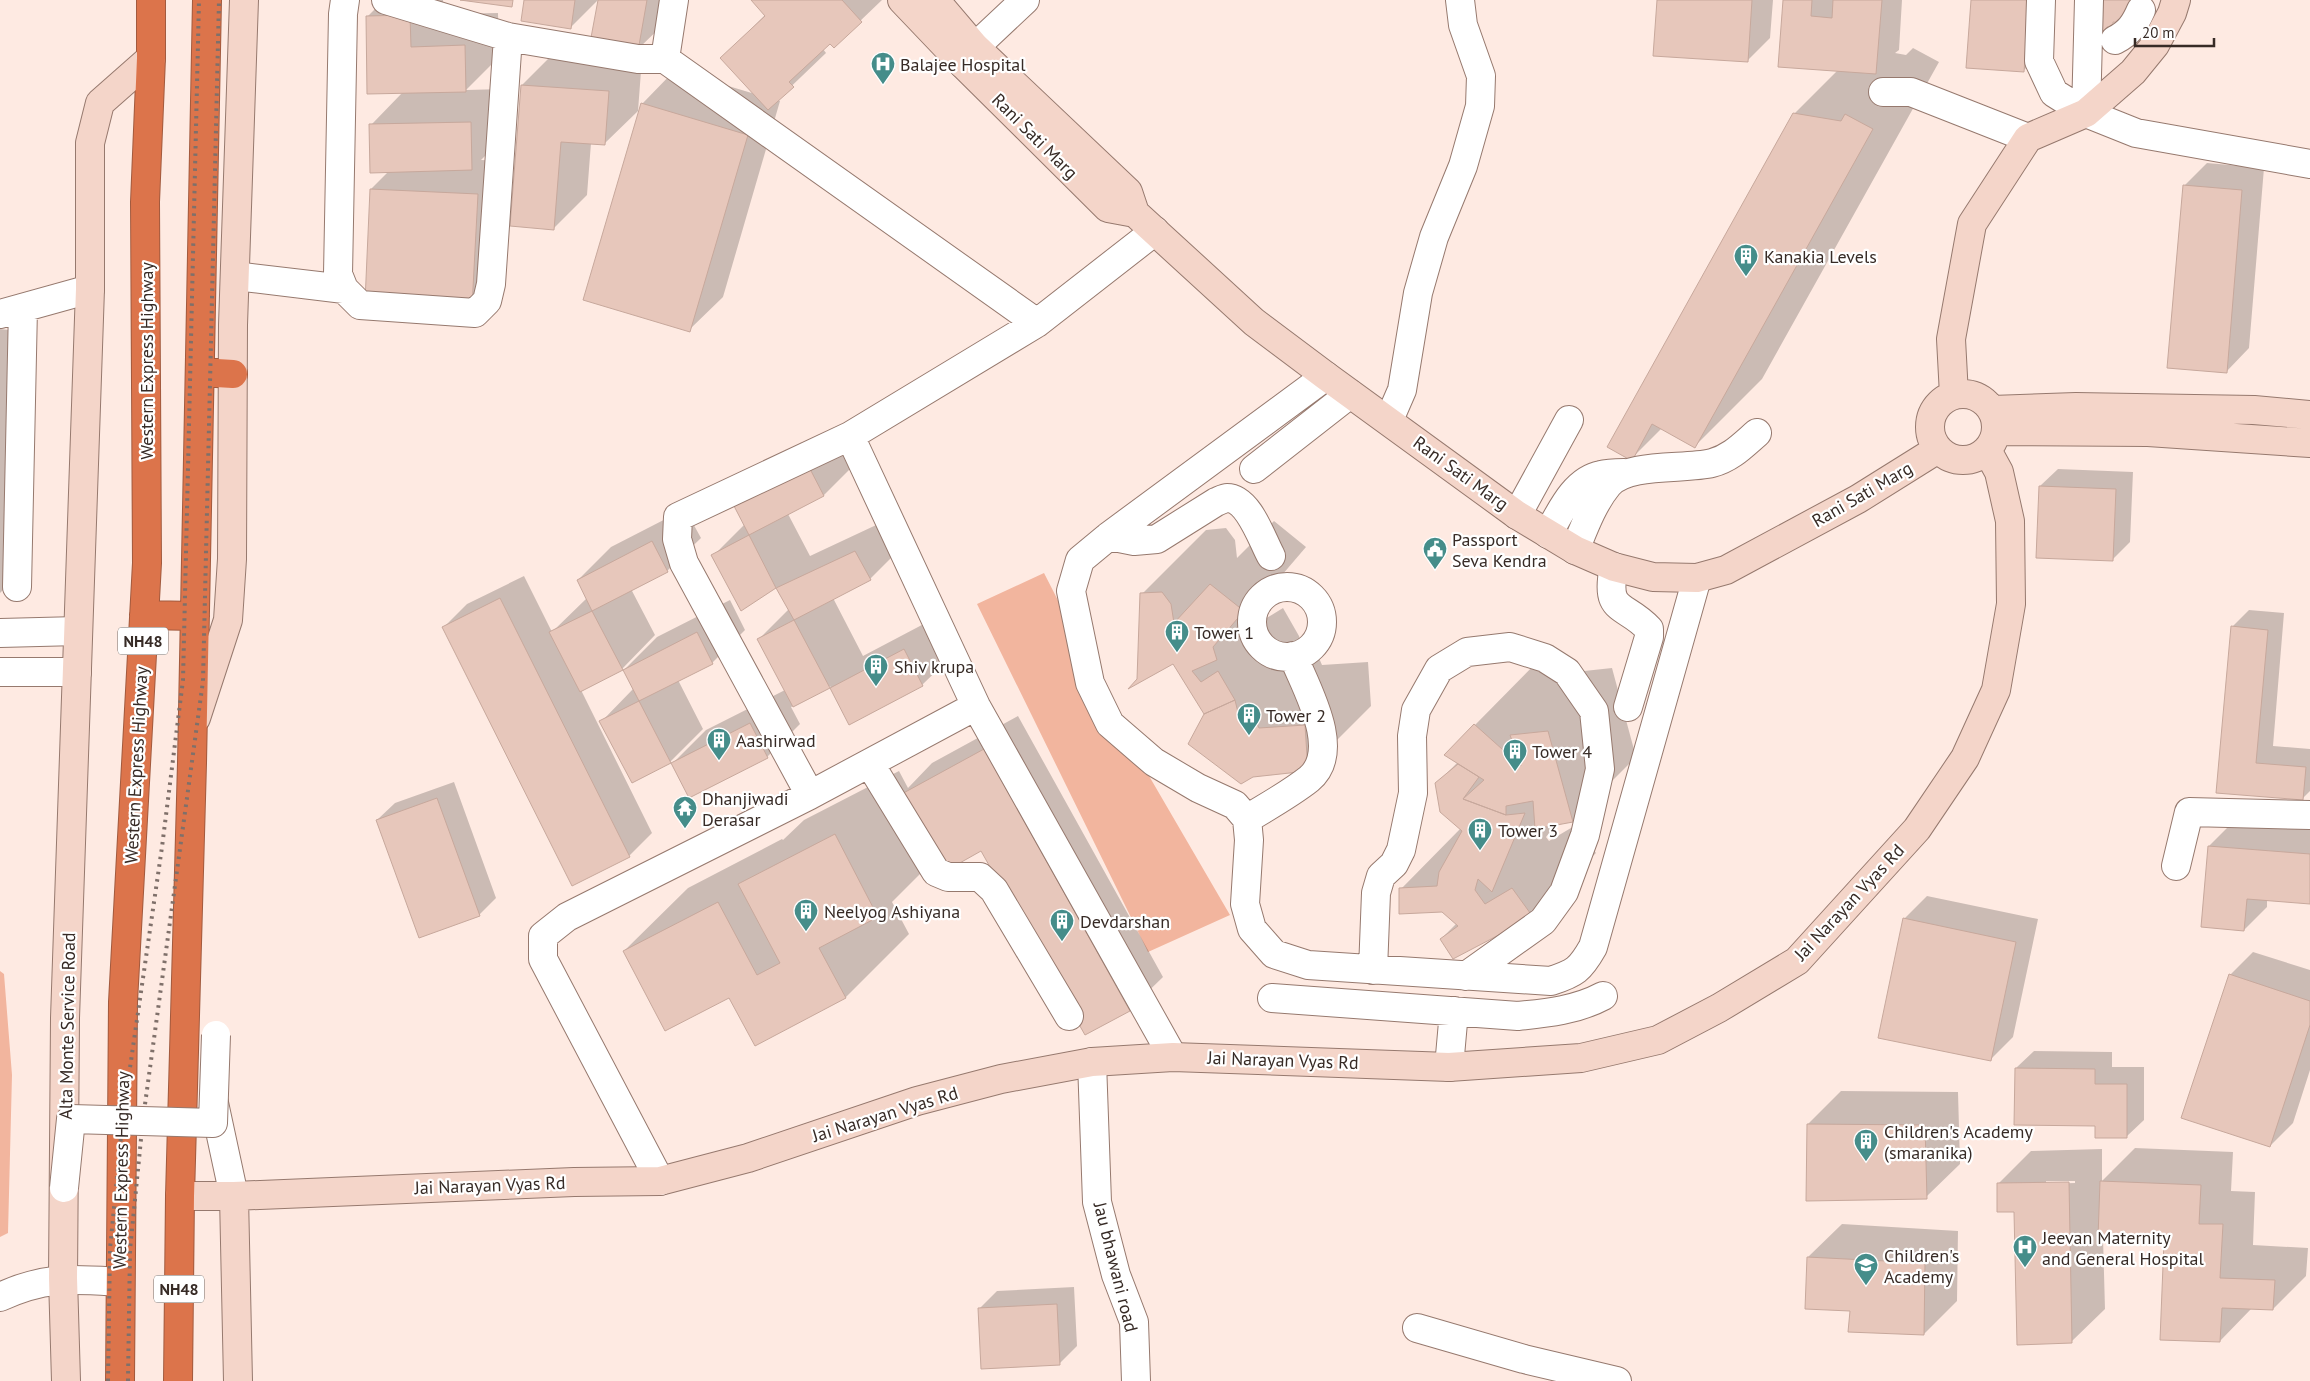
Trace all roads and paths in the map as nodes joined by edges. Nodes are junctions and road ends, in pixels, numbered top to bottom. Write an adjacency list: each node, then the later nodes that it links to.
1 (150, 0): 17 (highway, Western Express Highway / NH48)
2 (208, 0): 29 (highway, NH48)
3 (244, 0): 24 (street)
4 (345, 0): 26 (street)
5 (386, 0): 14 (street)
6 (674, 0): 18 (street)
7 (902, 0): 16 (street, Rani Sati Marg)
8 (935, 0): 16 (street, Rani Sati Marg)
9 (1025, 0): 16 (street)
10 (1460, 0): 36 (street)
11 (2041, 0): 20 (street)
12 (2089, 0): 20 (street)
13 (2174, 6): 15 (street); 20 (street)
14 (508, 37): 18 (street); 26 (street)
15 (2115, 40)
16 (969, 56): 23 (street, Rani Sati Marg)
17 (151, 58): 25 (street, Alta Monte Service Road); 55 (highway, Western Express Highway / NH48)
18 (665, 59): 28 (street)
19 (1883, 92): 21 (street)
20 (2086, 113): 21 (street); 22 (street)
21 (2028, 138): 33 (street)
22 (2310, 164)
23 (1155, 231): 28 (street); 31 (street, Rani Sati Marg)
24 (235, 276): 26 (street); 30 (street)
25 (90, 289): 27 (street); 57 (street, Alta Monte Service Road)
26 (344, 289)
27 (12, 311): 54 (street)
28 (1037, 323): 41 (street)
29 (200, 372): 30 (highway); 56 (highway, NH48)
30 (233, 374): 64 (street)
31 (1326, 376): 32 (street, Rani Sati Marg); 49 (street)
32 (1350, 394): 36 (street, Rani Sati Marg); 45 (street)
33 (1954, 395): 39 (street); 44 (street)
34 (2254, 410): 35 (street); 38 (street); 42 (street)
35 (2310, 415)
36 (1389, 420): 47 (street, Rani Sati Marg)
37 (1569, 420): 47 (street)
38 (2136, 420): 39 (street); 42 (street)
39 (1992, 431): 44 (street); 79 (street, Jai Narayan Vyas Rd)
40 (1757, 433): 46 (street)
41 (850, 436): 62 (street); 66 (street)
42 (2250, 439): 43 (street)
43 (2310, 443)
44 (1938, 449): 53 (street, Rani Sati Marg)
45 (1254, 469)
46 (1628, 473): 48 (street); 50 (street)
47 (1517, 515): 48 (street, Rani Sati Marg)
48 (1548, 534): 50 (street, Rani Sati Marg)
49 (1109, 536): 51 (street); 68 (street)
50 (1575, 550): 52 (street, Rani Sati Marg)
51 (1271, 556)
52 (1614, 567): 53 (street, Rani Sati Marg); 63 (street)
53 (1697, 578): 71 (street)
54 (17, 587)
55 (144, 615): 56 (highway); 86 (highway, Western Express Highway / NH48)
56 (195, 616): 64 (highway, NH48)
57 (78, 631): 58 (street); 61 (street, Alta Monte Service Road)
58 (0, 633)
59 (1293, 656): 68 (street)
60 (0, 672): 61 (street)
61 (77, 672): 82 (street, Alta Monte Service Road)
62 (976, 706): 65 (street); 77 (street)
63 (1628, 707)
64 (193, 726): 83 (highway, NH48)
65 (870, 764): 66 (street); 75 (street)
66 (810, 795): 81 (street)
67 (2310, 815): 69 (street)
68 (1247, 819): 70 (street)
69 (2176, 866)
70 (1373, 970): 71 (street); 71 (street)
71 (1466, 976)
72 (1603, 996): 74 (street)
73 (1272, 998): 74 (street)
74 (1454, 1011): 79 (street)
75 (1069, 1016)
76 (216, 1036): 80 (street, bridge)
77 (1173, 1056): 78 (street, Jai Narayan Vyas Rd); 79 (street, Jai Narayan Vyas Rd)
78 (1092, 1062): 81 (street, Jai Narayan Vyas Rd); 94 (street, Jau bhawani road)
79 (1449, 1067)
80 (214, 1103): 82 (street, bridge); 84 (street)
81 (660, 1181): 84 (street, Jai Narayan Vyas Rd)
82 (64, 1188): 85 (street, Alta Monte Service Road)
83 (180, 1196): 84 (street, Jai Narayan Vyas Rd); 92 (highway, NH48)
84 (234, 1196): 93 (street)
85 (63, 1278): 86 (street); 87 (street); 90 (street, Alta Monte Service Road)
86 (120, 1282): 91 (highway, Western Express Highway / NH48)
87 (0, 1296)
88 (1417, 1328): 89 (street)
89 (1532, 1371): 95 (street)
90 (66, 1381)
91 (120, 1381)
92 (178, 1381)
93 (238, 1381)
94 (1136, 1381)
95 (1617, 1381)

